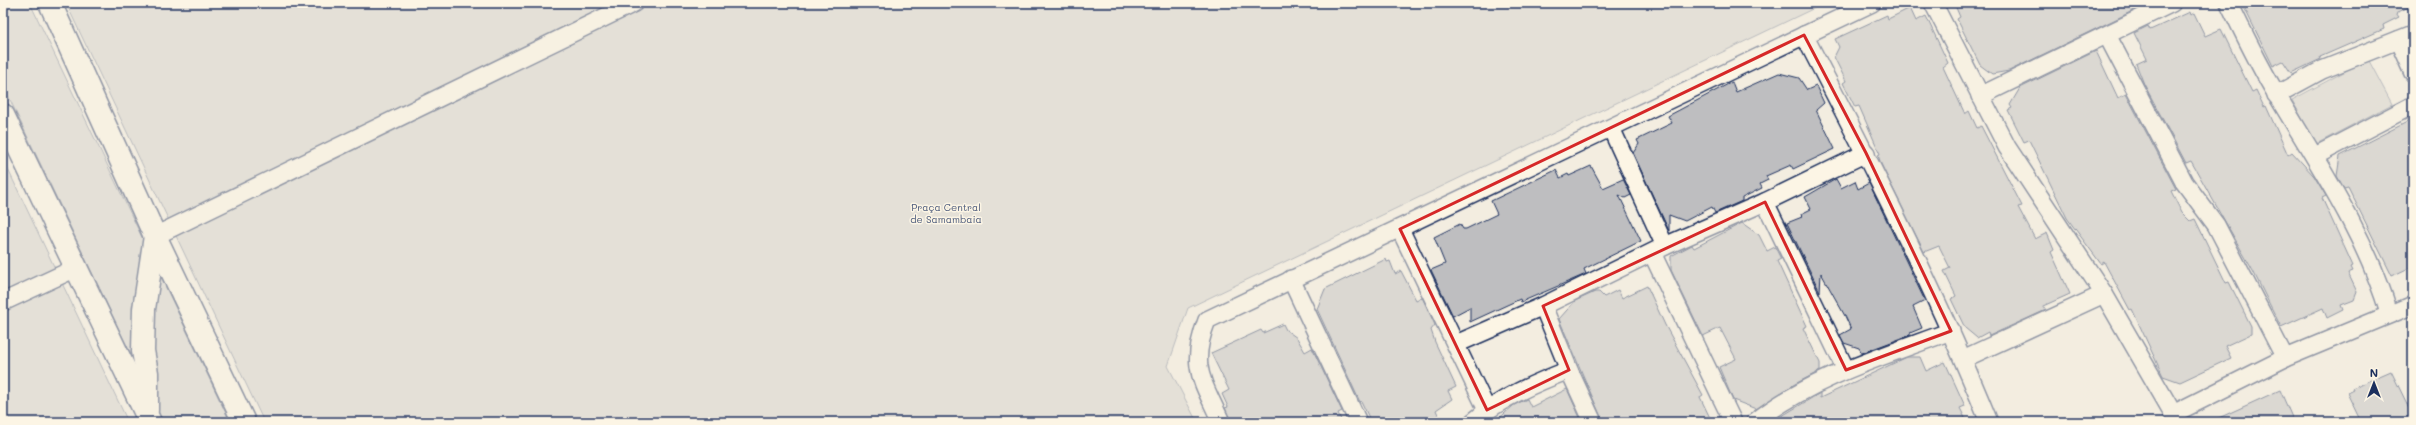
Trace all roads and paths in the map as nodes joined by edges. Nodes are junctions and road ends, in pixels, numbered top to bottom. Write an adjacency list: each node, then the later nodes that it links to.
1 (50, 3): 20 (main road)
2 (634, 3): 20 (street)
3 (1872, 3): 7 (street)
4 (1933, 3): 12 (street)
5 (2172, 3): 8 (street)
6 (2229, 3): 11 (street)
7 (1804, 35): 15 (street); 16 (street)
8 (2108, 35): 12 (street); 31 (street)
9 (2406, 37): 10 (street); 11 (street)
10 (2413, 73)
11 (2276, 95): 17 (street)
12 (1980, 96): 24 (street)
13 (2413, 105): 17 (street)
14 (3, 115): 22 (main road)
15 (1611, 128): 19 (street); 21 (street)
16 (1866, 153): 18 (street); 29 (street)
17 (2315, 156): 28 (street)
18 (1765, 202): 21 (street); 34 (street)
19 (1400, 229): 23 (street); 30 (street)
20 (155, 236): 37 (main road); 38 (main road)
21 (1658, 250): 27 (street); 43 (street)
22 (76, 268): 25 (street); 37 (main road)
23 (1291, 279): 39 (street); 40 (street)
24 (2104, 294): 32 (street); 36 (street)
25 (3, 302)
26 (2413, 305): 28 (street)
27 (1543, 306): 30 (street); 33 (street)
28 (2389, 313): 31 (street)
29 (1951, 331): 32 (street); 34 (street)
30 (1456, 344): 35 (street)
31 (2285, 358): 36 (street)
32 (1963, 359): 45 (street)
33 (1569, 370): 35 (street); 42 (street)
34 (1846, 370): 44 (street)
35 (1487, 410): 41 (street)
36 (2175, 418)
37 (148, 419)
38 (244, 422)
39 (1221, 422)
40 (1358, 422)
41 (1473, 422)
42 (1593, 422)
43 (1733, 422)
44 (1755, 422)
45 (1989, 422)

